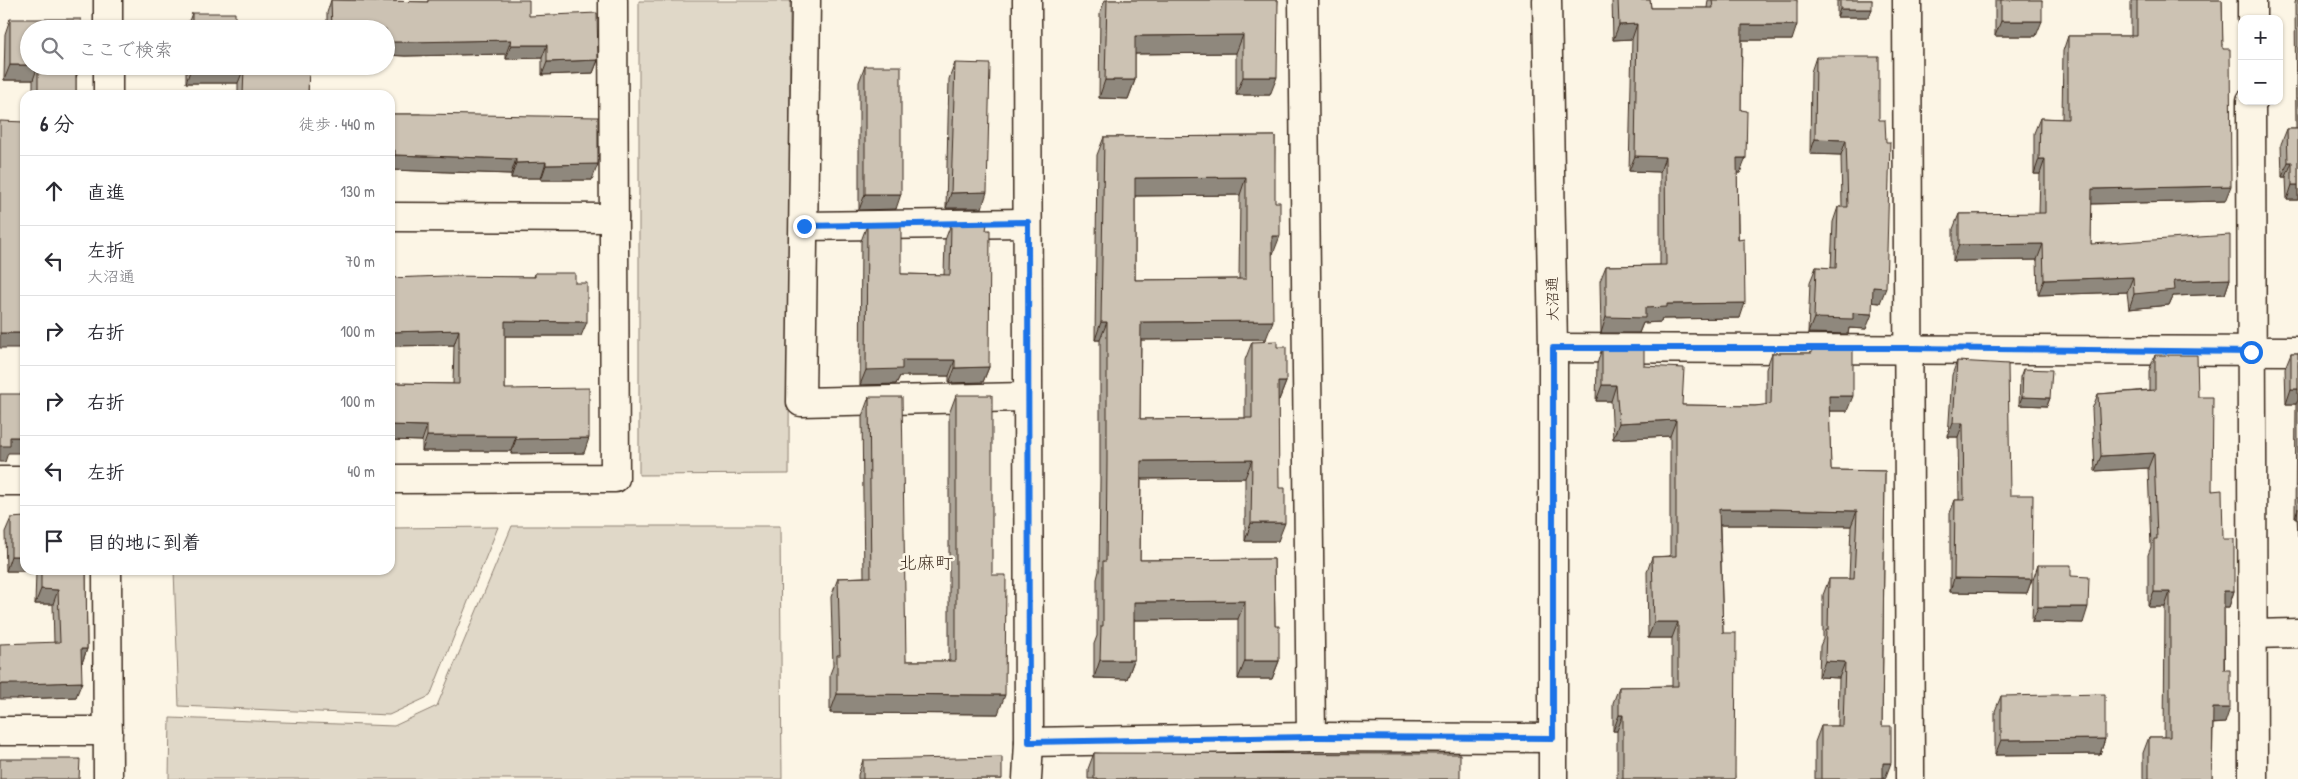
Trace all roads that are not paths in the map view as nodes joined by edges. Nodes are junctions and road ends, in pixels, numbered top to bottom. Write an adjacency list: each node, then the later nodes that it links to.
1 (108, 0): 10 (street)
2 (613, 0): 15 (street)
3 (806, 0): 17 (street)
4 (1027, 0): 16 (street)
5 (1304, 0): 31 (street)
6 (1547, 0): 18 (street, 大沼通)
7 (1906, 0): 19 (street)
8 (2252, 0): 9 (street)
9 (2252, 15)
10 (108, 20)
11 (108, 75): 12 (street)
12 (108, 90)
13 (2251, 105): 21 (street)
14 (395, 217): 15 (street)
15 (614, 218): 23 (street)
16 (1028, 222): 17 (street); 22 (street)
17 (804, 226): 22 (street)
18 (1553, 348): 19 (street); 32 (street, 大沼通)
19 (1909, 348): 21 (street); 37 (street)
20 (2298, 351): 21 (street)
21 (2251, 352): 28 (street)
22 (1028, 397): 33 (street)
23 (395, 479)
24 (0, 481): 25 (street)
25 (20, 481)
26 (107, 575): 30 (street)
27 (2298, 633): 28 (street)
28 (2253, 634): 38 (street)
29 (0, 731): 30 (street)
30 (108, 731): 34 (street)
31 (1311, 737): 32 (street); 33 (street)
32 (1553, 738): 36 (street, 大沼通)
33 (1029, 742): 35 (street)
34 (108, 779)
35 (1027, 779)
36 (1553, 779)
37 (1910, 779)
38 (2253, 779)

